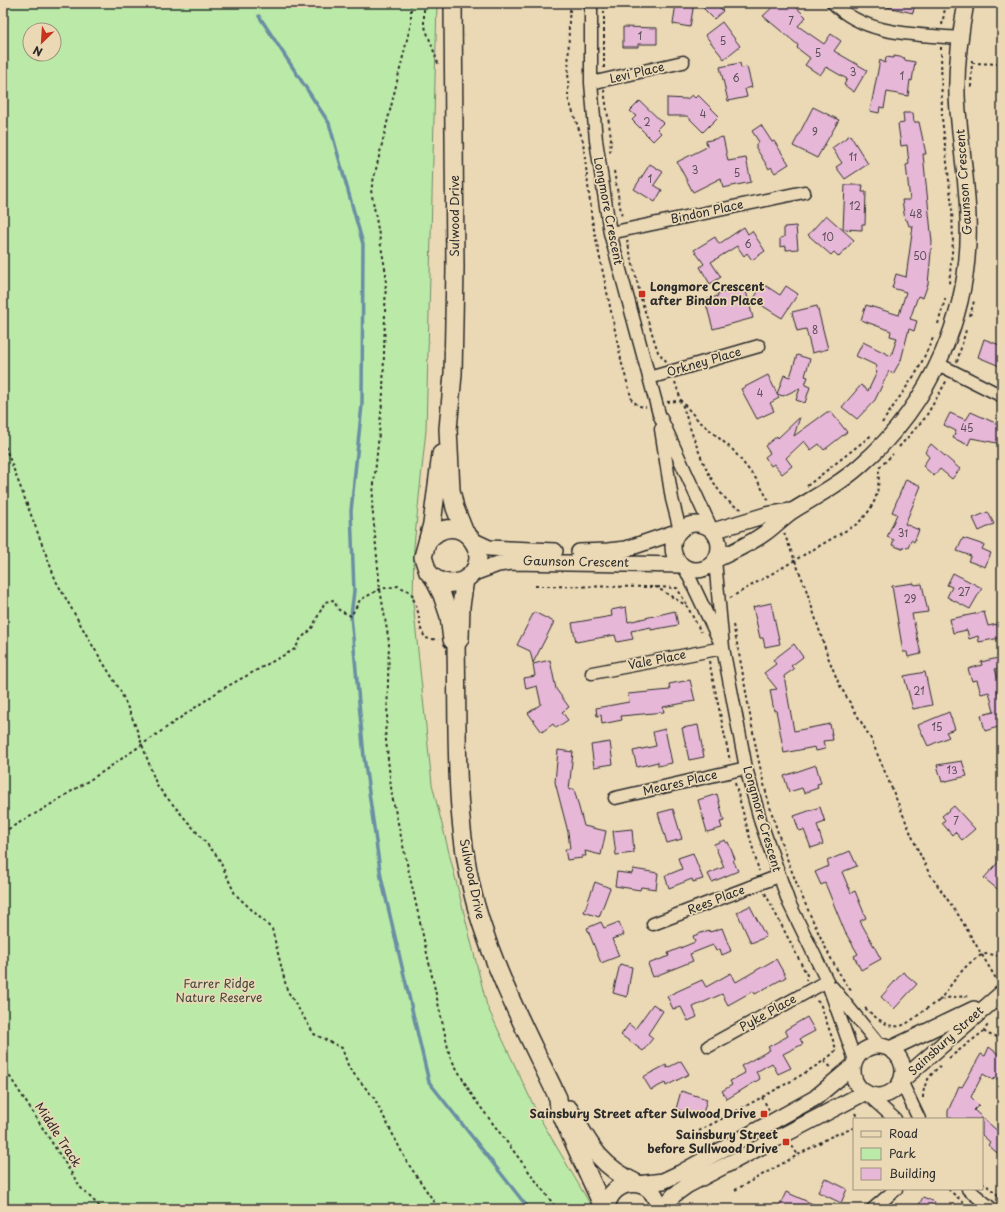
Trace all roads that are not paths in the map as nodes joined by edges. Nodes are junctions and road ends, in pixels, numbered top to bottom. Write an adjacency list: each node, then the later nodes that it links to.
1 (454, 3): 15 (main road, Sulwood Drive)
2 (591, 3): 7 (street, Longmore Crescent)
3 (833, 3): 5 (street)
4 (966, 3): 5 (street, Gaunson Crescent)
5 (959, 38): 11 (street, Gaunson Crescent)
6 (683, 62): 7 (street, Levi Place)
7 (591, 83): 9 (street, Longmore Crescent)
8 (804, 192): 9 (street, Bindon Place)
9 (610, 233): 12 (street, Longmore Crescent)
10 (760, 346): 12 (street, Orkney Place)
11 (938, 364): 13 (street); 16 (street, Gaunson Crescent)
12 (649, 378): 14 (street, Longmore Crescent)
13 (1002, 396)
14 (658, 409): 17 (street, Longmore Crescent); 18 (street, Longmore Crescent)
15 (448, 429): 19 (main road, Sulwood Drive); 20 (main road, Sulwood Drive)
16 (793, 510): 18 (street, Gaunson Crescent); 21 (street, Gaunson Crescent)
17 (679, 531): 18 (street); 19 (street, Gaunson Crescent); 22 (street)
18 (713, 531): 21 (street)
19 (469, 537): 20 (main road); 23 (main road, Sulwood Drive)
20 (427, 542): 24 (main road, Sulwood Drive)
21 (715, 560): 22 (street); 26 (street, Longmore Crescent)
22 (683, 565): 23 (street, Gaunson Crescent); 26 (street, Longmore Crescent)
23 (468, 576): 24 (main road); 25 (main road, Sulwood Drive)
24 (433, 577): 25 (main road, Sulwood Drive)
25 (453, 642): 39 (main road, Sulwood Drive)
26 (723, 648): 27 (street, Vale Place); 28 (street, Longmore Crescent)
27 (592, 672)
28 (746, 768): 29 (street, Meares Place); 30 (street, Longmore Crescent)
29 (615, 798)
30 (779, 876): 31 (street, Rees Place); 32 (street, Longmore Crescent)
31 (653, 924)
32 (827, 981): 34 (street, Pyke Place); 35 (street, Longmore Crescent); 36 (street, Longmore Crescent)
33 (997, 991): 35 (street, Sainsbury Street); 37 (street, Sainsbury Street)
34 (709, 1046)
35 (885, 1048): 36 (street); 37 (street)
36 (854, 1063): 38 (street); 42 (street)
37 (901, 1081): 38 (street); 41 (street)
38 (866, 1094): 40 (street); 47 (street)
39 (558, 1098): 42 (main road, Sulwood Drive); 45 (main road, Sulwood Drive)
40 (894, 1118)
41 (919, 1118)
42 (637, 1184): 45 (main road); 46 (main road, Sulwood Drive)
43 (895, 1190): 48 (street)
44 (969, 1190): 49 (street)
45 (605, 1209)
46 (658, 1209)
47 (662, 1209)
48 (873, 1209)
49 (992, 1209)

